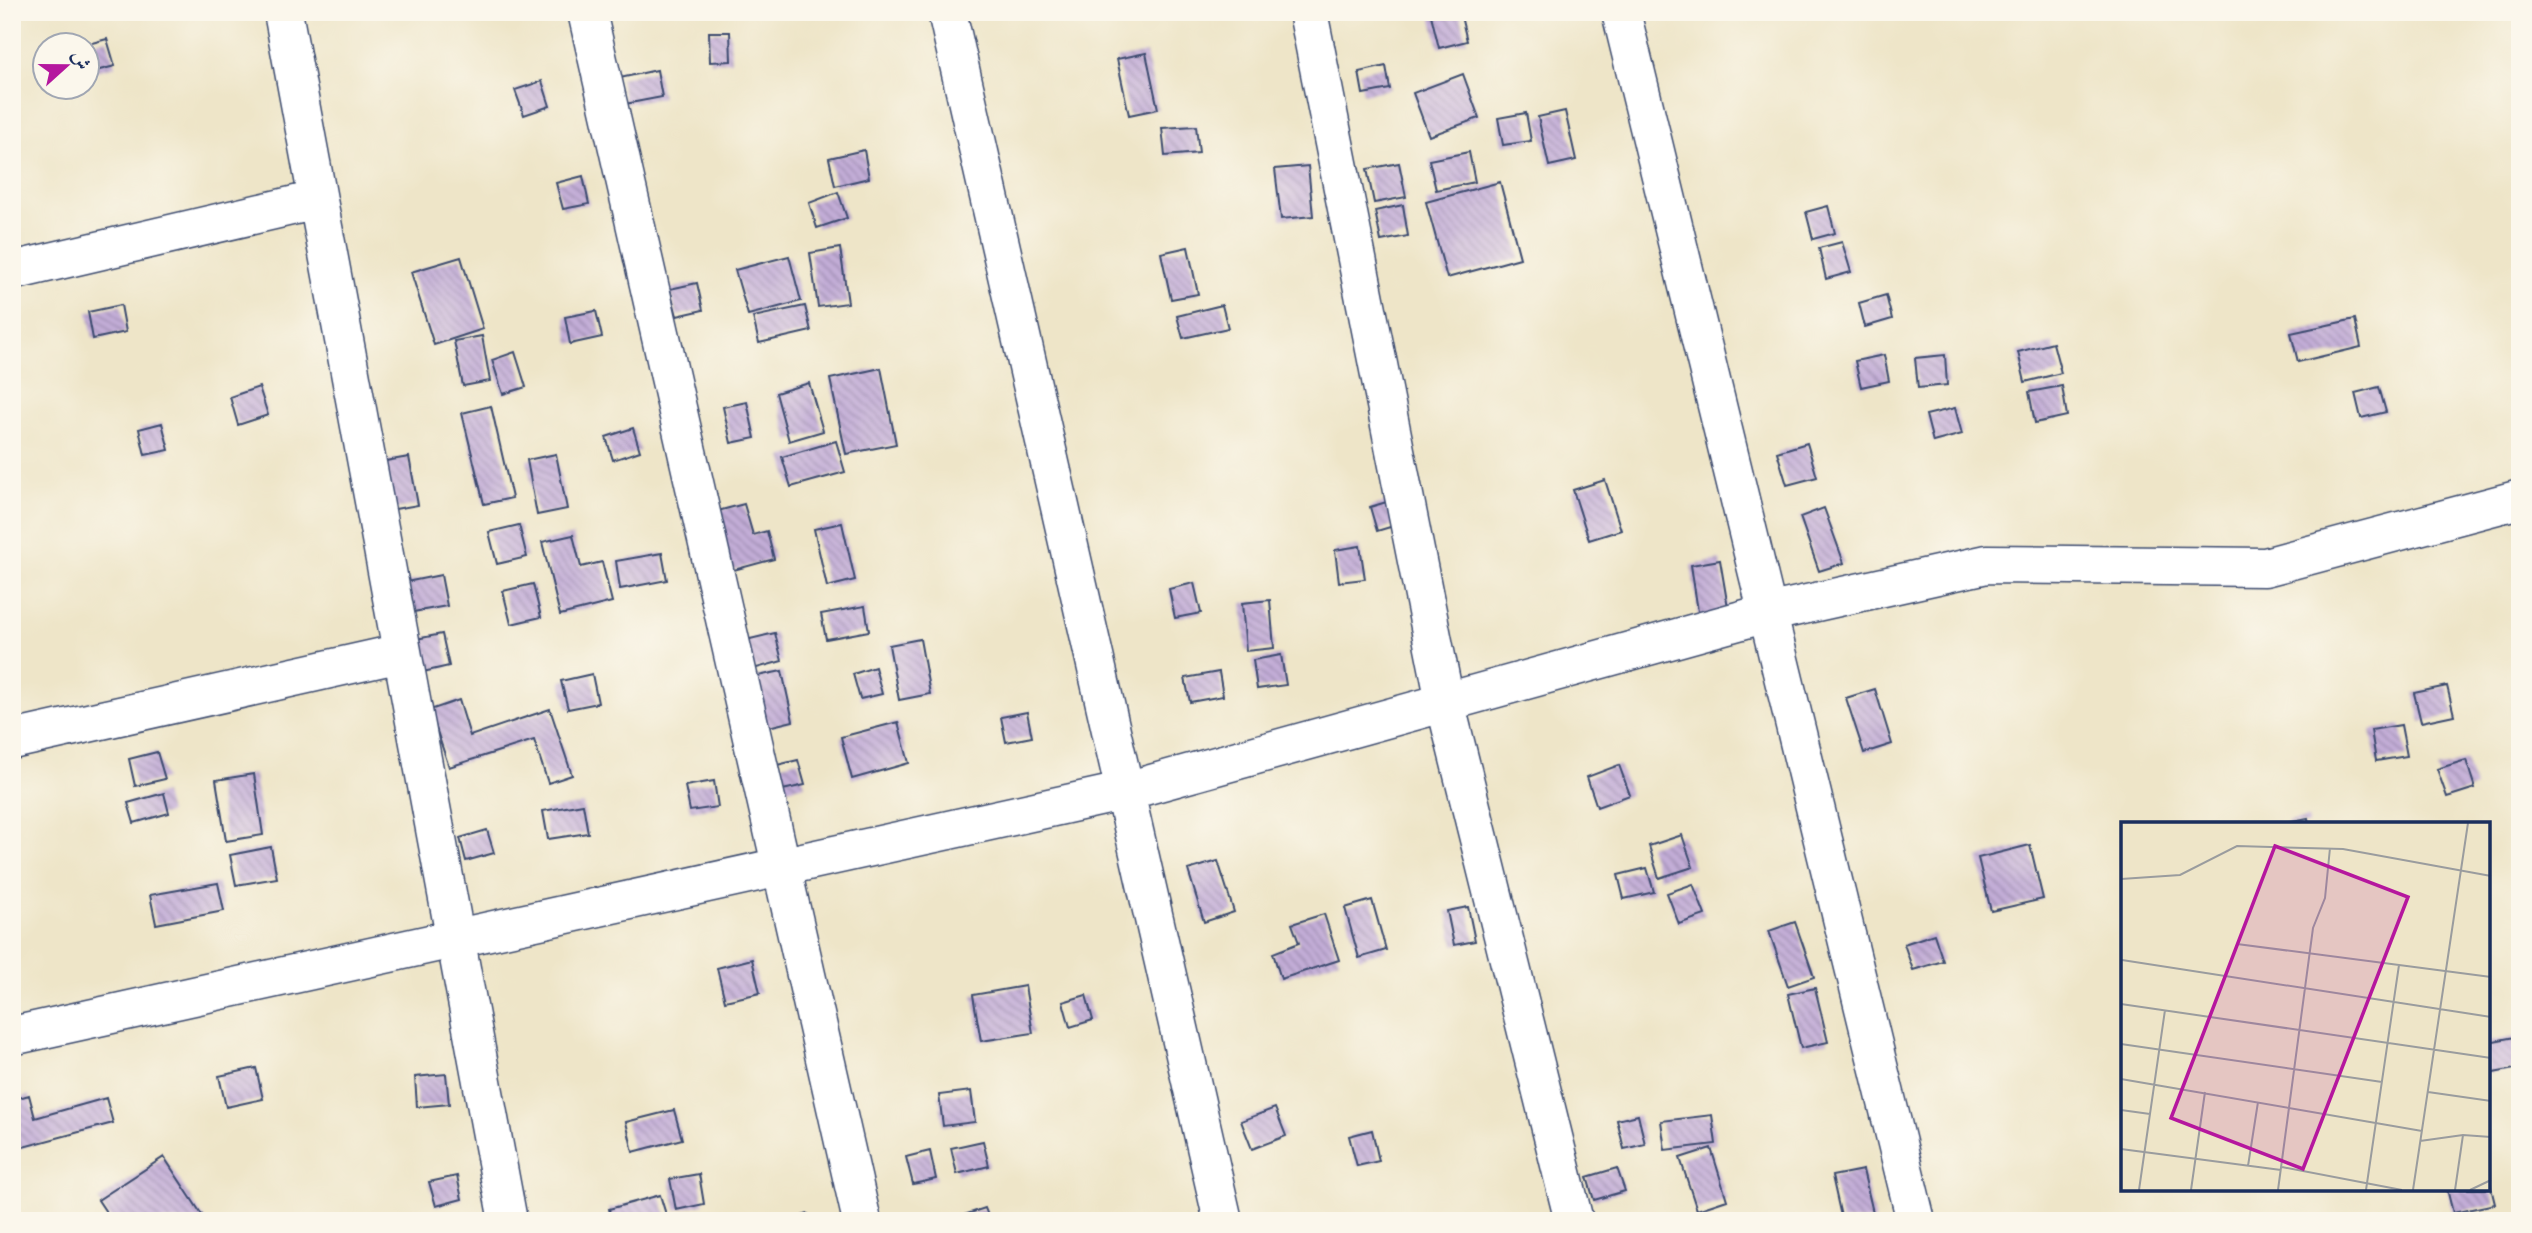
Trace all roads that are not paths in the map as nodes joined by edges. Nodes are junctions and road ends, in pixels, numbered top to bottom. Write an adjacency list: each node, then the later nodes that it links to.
1 (282, 12): 6 (street)
2 (587, 12): 14 (street)
3 (947, 12): 13 (street)
4 (1308, 12): 11 (street)
5 (1621, 12): 9 (street)
6 (317, 200): 7 (street); 10 (street)
7 (12, 271)
8 (2520, 499): 9 (street)
9 (1767, 613): 11 (street); 21 (street)
10 (401, 653): 12 (street); 15 (street)
11 (1445, 702): 13 (street); 20 (street)
12 (12, 740)
13 (1126, 791): 14 (street); 19 (street)
14 (782, 867): 15 (street); 18 (street)
15 (454, 939): 16 (street); 17 (street)
16 (12, 1037)
17 (508, 1221)
18 (862, 1221)
19 (1223, 1221)
20 (1574, 1221)
21 (1916, 1221)

